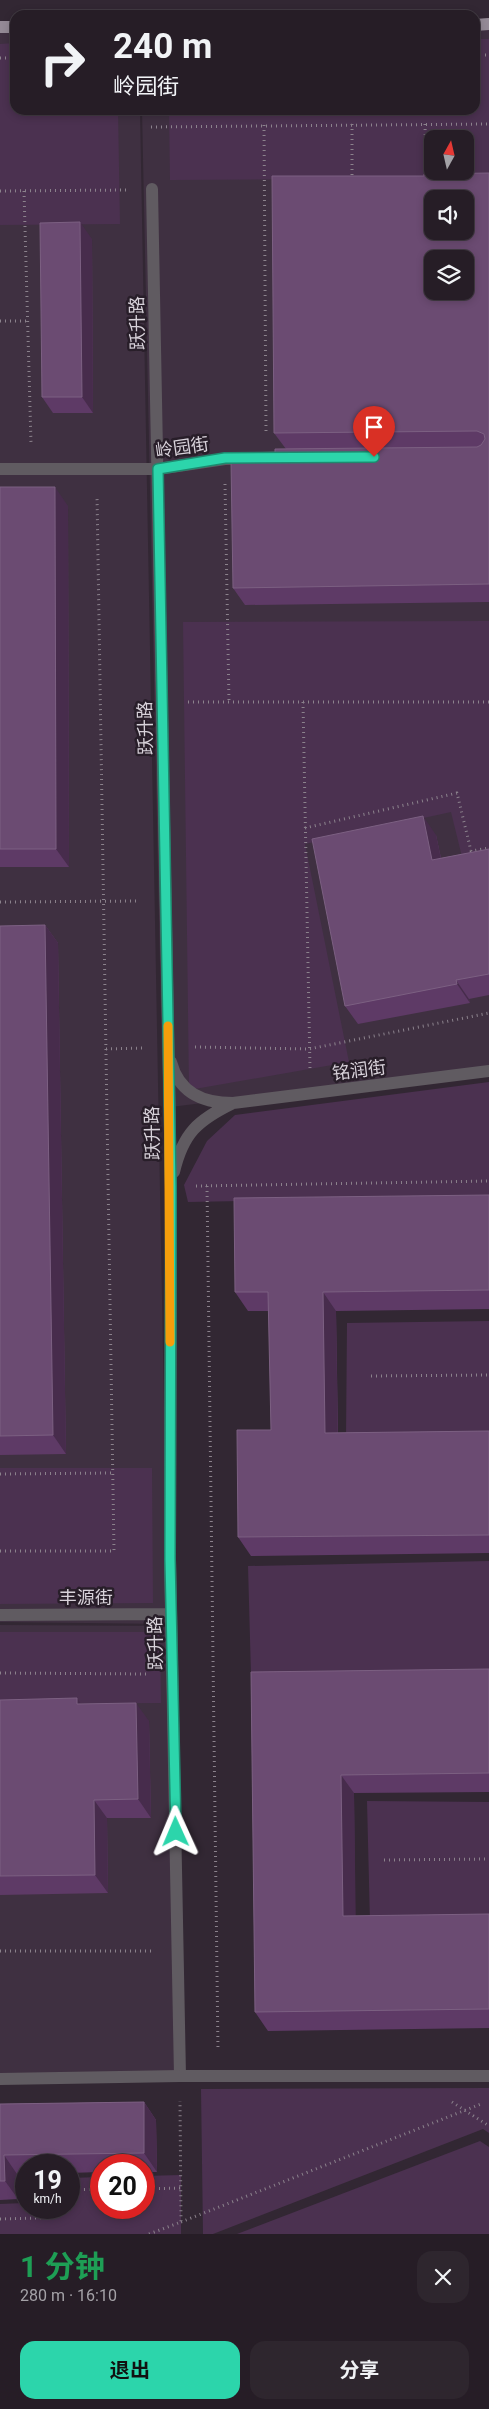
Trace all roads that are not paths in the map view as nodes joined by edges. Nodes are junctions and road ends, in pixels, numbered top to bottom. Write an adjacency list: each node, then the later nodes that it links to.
1 (152, 189): 4 (street, 跃升路)
2 (306, 457): 4 (street, 岭园街)
3 (0, 469): 4 (street, 岭园街)
4 (158, 469): 5 (street, 跃升路)
5 (168, 1047): 7 (street, 铭润街); 8 (street, 跃升路)
6 (489, 1071): 7 (street, 铭润街)
7 (233, 1103): 8 (street, 铭润街)
8 (171, 1187): 9 (street, 跃升路)
9 (171, 1614): 10 (street, 丰源街); 11 (street, 跃升路)
10 (0, 1615)
11 (180, 2076): 12 (street); 13 (street)
12 (489, 2076)
13 (0, 2079)

